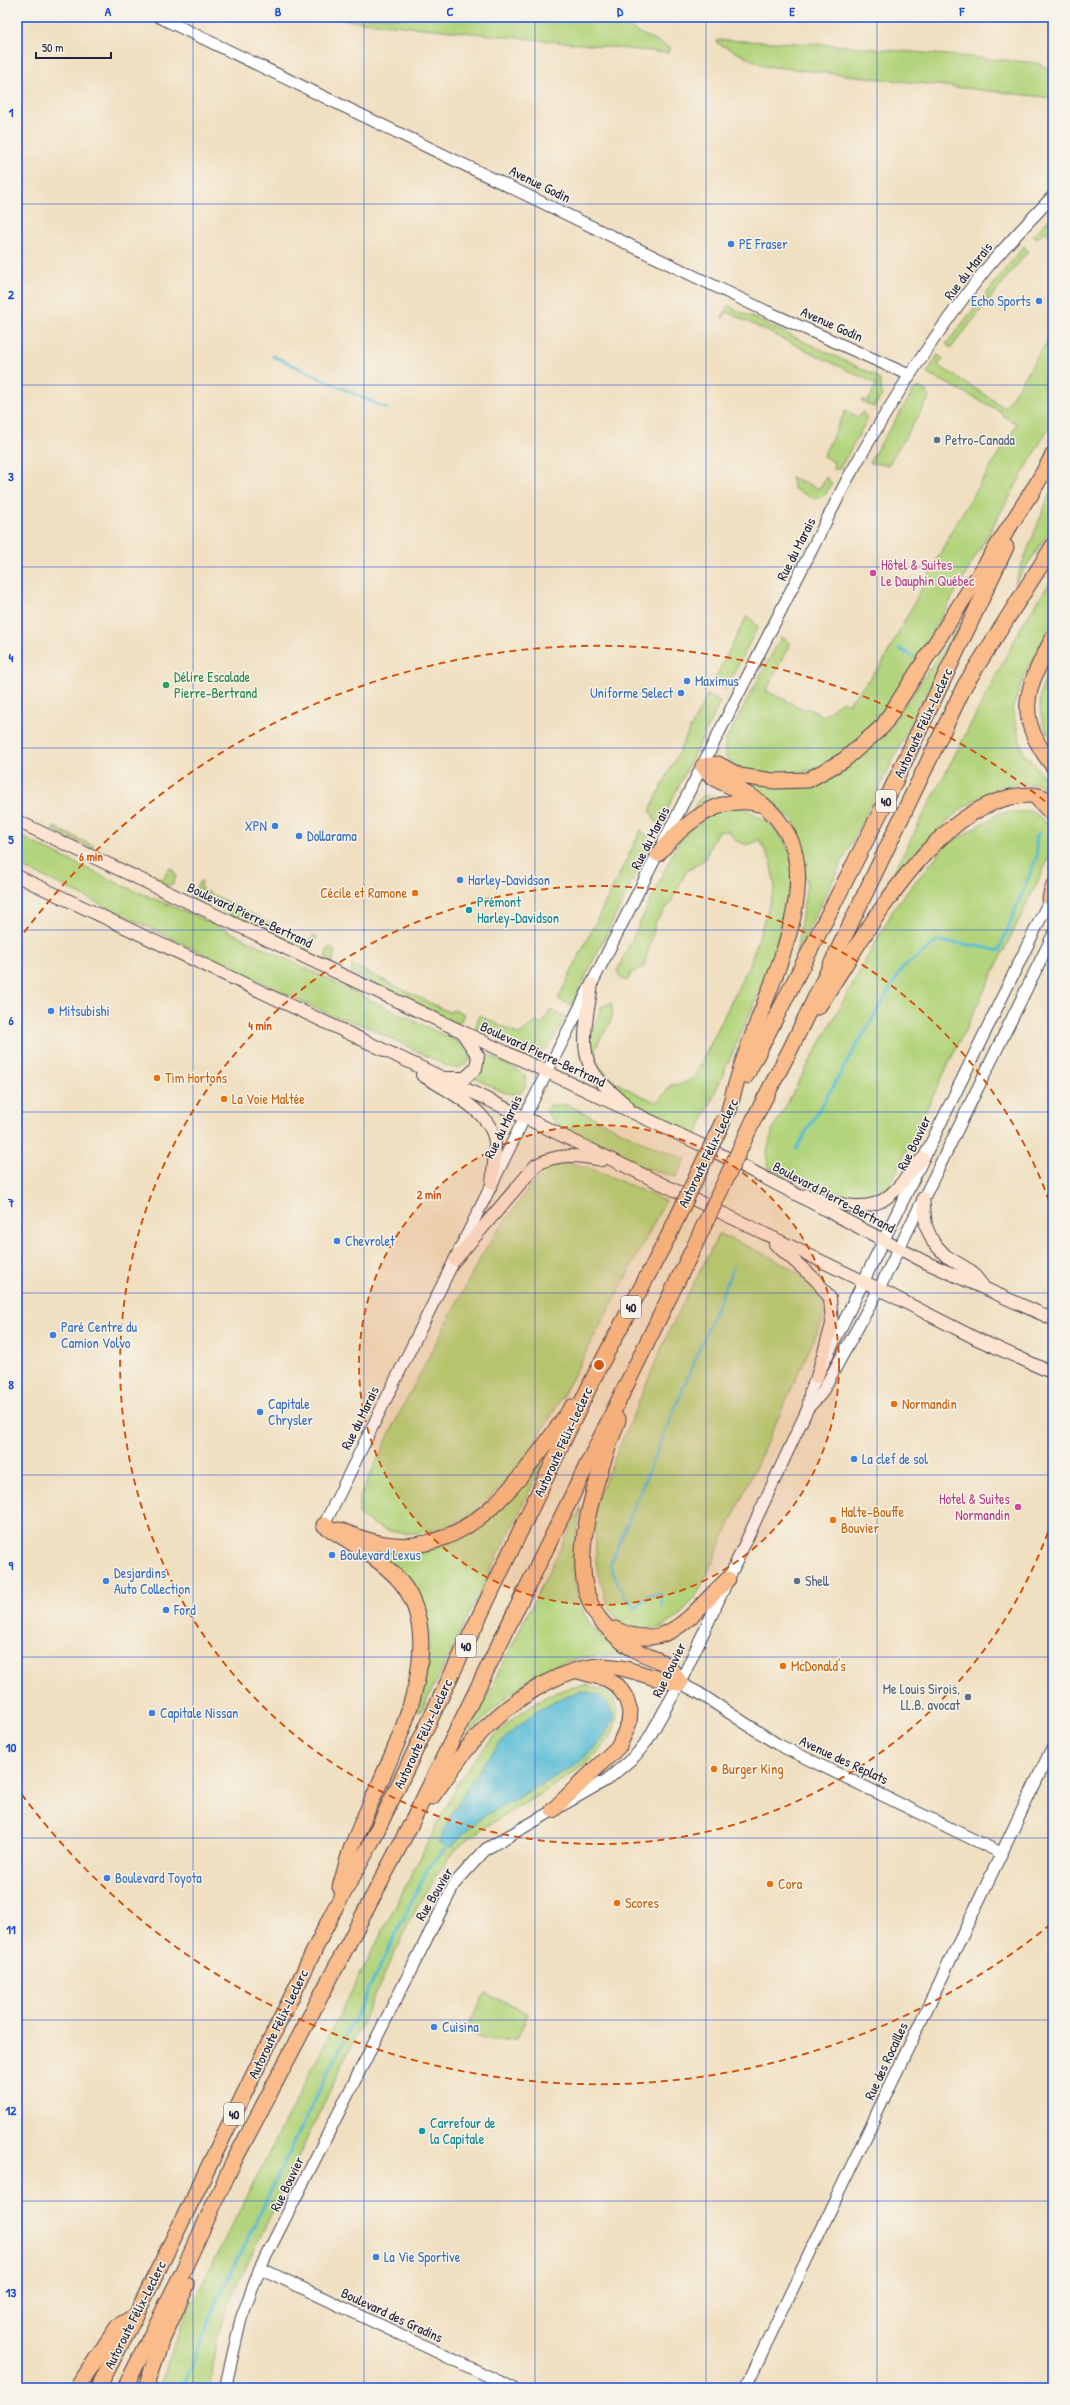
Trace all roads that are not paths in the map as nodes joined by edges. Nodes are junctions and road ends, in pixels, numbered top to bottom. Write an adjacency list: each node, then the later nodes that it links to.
1 (159, 17): 3 (street, Avenue Godin)
2 (1053, 196): 3 (street, Rue du Marais)
3 (909, 375): 12 (street, Rue du Marais)
4 (1053, 455): 5 (highway, Autoroute Félix-Leclerc / 40)
5 (1034, 488): 12 (highway); 29 (highway, Autoroute Félix-Leclerc / 40)
6 (1053, 546): 8 (highway, Autoroute Félix-Leclerc / 40)
7 (1053, 549): 8 (highway)
8 (1041, 566): 25 (highway, Autoroute Félix-Leclerc / 40)
9 (1053, 638): 10 (highway)
10 (1040, 750): 11 (highway); 13 (highway)
11 (1053, 758)
12 (703, 766): 16 (highway); 19 (street, Rue du Marais)
13 (1053, 766)
14 (1034, 795): 15 (highway); 17 (highway); 25 (highway)
15 (1053, 802)
16 (766, 806): 19 (highway); 29 (highway)
17 (1053, 815)
18 (17, 821): 24 (main road, Boulevard Pierre-Bertrand)
19 (658, 854): 23 (street, Rue du Marais)
20 (17, 876): 26 (main road)
21 (1052, 893): 32 (street, Rue Bouvier)
22 (1053, 935): 36 (street, Rue Bouvier)
23 (592, 984): 27 (street, Rue du Marais); 30 (main road)
24 (460, 1032): 27 (main road, Boulevard Pierre-Bertrand); 28 (main road)
25 (791, 1048): 45 (highway, Autoroute Félix-Leclerc / 40, bridge)
26 (383, 1050): 28 (main road); 34 (main road)
27 (547, 1072): 30 (main road, Boulevard Pierre-Bertrand); 31 (street, Rue du Marais)
28 (443, 1078): 31 (main road)
29 (727, 1114): 48 (highway, Autoroute Félix-Leclerc / 40, bridge)
30 (638, 1116): 35 (main road, Boulevard Pierre-Bertrand)
31 (524, 1118): 33 (main road); 34 (street, Rue du Marais)
32 (924, 1158): 35 (main road); 38 (street, Rue Bouvier)
33 (620, 1164): 37 (main road); 40 (main road)
34 (492, 1184): 40 (street, Rue du Marais)
35 (789, 1191): 38 (main road, Boulevard Pierre-Bertrand)
36 (923, 1198): 39 (street, Rue Bouvier); 42 (main road)
37 (765, 1235): 41 (main road); 47 (main road)
38 (884, 1240): 39 (main road, Boulevard Pierre-Bertrand); 41 (street, Rue Bouvier)
39 (899, 1249): 42 (main road, Boulevard Pierre-Bertrand); 43 (street, Rue Bouvier)
40 (455, 1260): 50 (street, Rue du Marais)
41 (862, 1282): 43 (main road); 47 (street, Rue Bouvier)
42 (985, 1288): 44 (main road, Boulevard Pierre-Bertrand)
43 (879, 1289): 46 (main road); 49 (street, Rue Bouvier)
44 (1053, 1319)
45 (643, 1352): 52 (highway); 57 (highway, Autoroute Félix-Leclerc / 40)
46 (1053, 1373)
47 (817, 1376): 49 (street, Rue Bouvier)
48 (594, 1377): 50 (highway); 59 (highway, Autoroute Félix-Leclerc / 40)
49 (808, 1408): 51 (street, Rue Bouvier)
50 (324, 1525): 59 (highway)
51 (728, 1579): 52 (highway); 54 (street, Rue Bouvier)
52 (602, 1622): 54 (highway)
53 (577, 1671): 54 (highway); 56 (highway); 57 (highway)
54 (680, 1683): 56 (street, Rue Bouvier); 58 (street, Avenue des Replats)
55 (1053, 1746): 58 (street, Rue des Rocailles)
56 (553, 1810): 61 (street, Rue Bouvier)
57 (410, 1826): 60 (highway, Autoroute Félix-Leclerc / 40)
58 (1001, 1853): 69 (street, Rue des Rocailles)
59 (333, 1912): 62 (highway, Autoroute Félix-Leclerc / 40)
60 (281, 2075): 65 (highway, Autoroute Félix-Leclerc / 40); 66 (highway)
61 (260, 2268): 67 (street, Rue Bouvier); 68 (street, Boulevard des Gradins)
62 (136, 2315): 63 (highway); 64 (highway, Autoroute Félix-Leclerc / 40)
63 (77, 2388)
64 (98, 2388)
65 (124, 2388)
66 (146, 2388)
67 (228, 2388)
68 (513, 2388)
69 (744, 2388)

